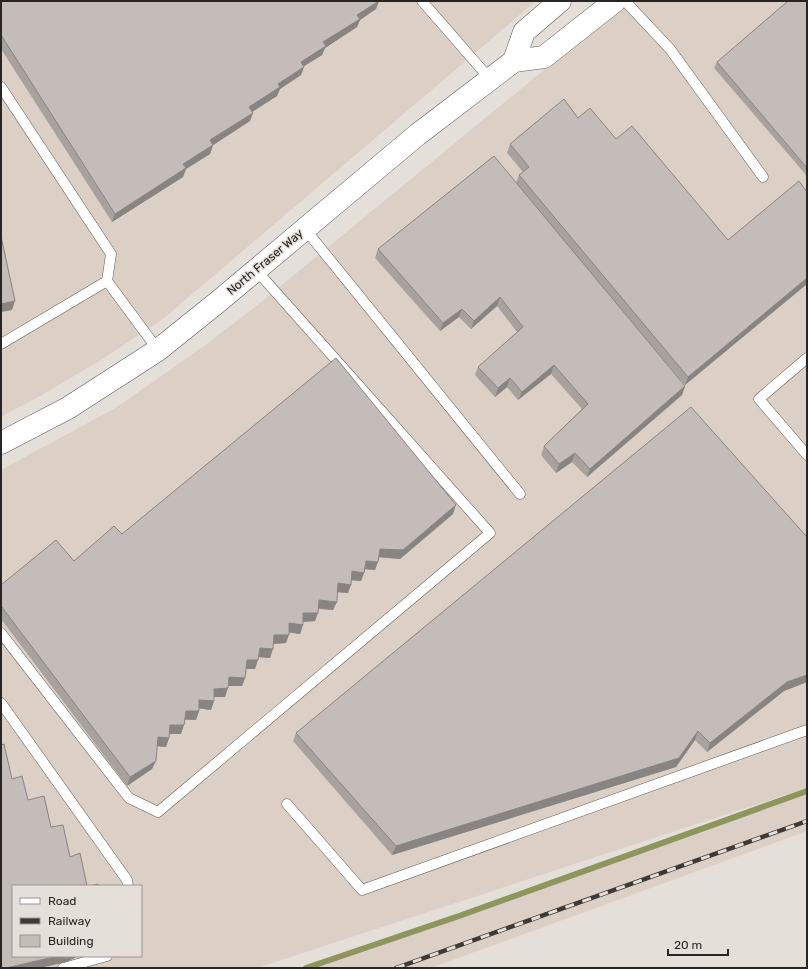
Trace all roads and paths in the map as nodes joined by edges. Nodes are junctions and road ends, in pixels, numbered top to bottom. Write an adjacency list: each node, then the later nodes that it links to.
1 (422, 1): 6 (lane)
2 (560, 1): 5 (street)
3 (615, 1): 5 (street, North Fraser Way)
4 (625, 1): 8 (lane)
5 (514, 61): 6 (street, North Fraser Way)
6 (490, 79): 9 (street, North Fraser Way)
7 (1, 87): 11 (lane)
8 (763, 177)
9 (305, 229): 10 (street, North Fraser Way); 17 (lane)
10 (256, 270): 13 (street, North Fraser Way); 18 (lane)
11 (107, 281): 12 (lane); 13 (lane)
12 (1, 344)
13 (158, 350): 15 (street, North Fraser Way)
14 (807, 358): 16 (lane)
15 (1, 443)
16 (807, 455)
17 (520, 494)
18 (1, 633)
19 (1, 703): 22 (lane)
20 (807, 730): 21 (lane)
21 (286, 804)
22 (128, 885)
23 (103, 957): 24 (lane)
24 (63, 968)

